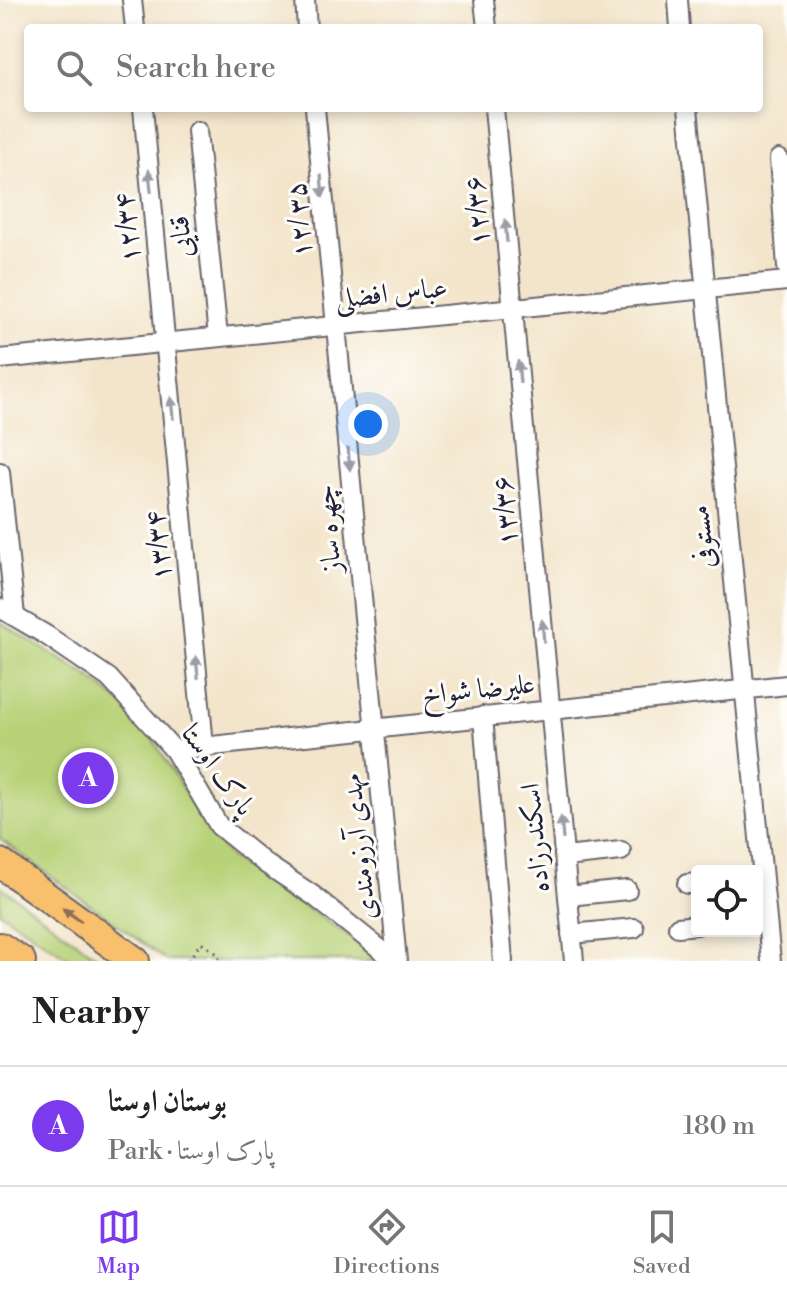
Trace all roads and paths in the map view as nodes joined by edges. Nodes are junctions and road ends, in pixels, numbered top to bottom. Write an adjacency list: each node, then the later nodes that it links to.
1 (132, 0): 5 (street)
2 (305, 0): 6 (street)
3 (484, 0): 7 (street)
4 (678, 0): 8 (street)
5 (135, 24)
6 (307, 24)
7 (487, 24)
8 (680, 24)
9 (143, 112): 21 (street, ۱۲/۳۴, one-way to 9)
10 (315, 112): 19 (street, ۱۲/ ۳۵, one-way to 19)
11 (494, 112): 18 (street, ۱۲/۳۶, one-way to 11)
12 (688, 112): 17 (street, مستوفی)
13 (197, 131): 20 (street, قنایی)
14 (779, 159): 15 (street)
15 (787, 267)
16 (787, 281): 17 (street, عباس افضلی)
17 (705, 290): 18 (street, عباس افضلی); 26 (street, مستوفی)
18 (513, 309): 19 (street, عباس افضلی); 27 (street, ۱۳/۳۶, one-way to 18)
19 (336, 326): 20 (street, عباس افضلی); 29 (street, چهره ساز, one-way to 29)
20 (218, 337): 21 (street, عباس افضلی)
21 (165, 343): 22 (street, عباس افضلی); 30 (street, ۱۳/۳۴, one-way to 21)
22 (0, 359)
23 (0, 472): 24 (street)
24 (7, 612): 31 (street, پارک اوستا)
25 (787, 685): 26 (street, علیرضا شواخ)
26 (744, 689): 27 (street, علیرضا شواخ); 35 (street, مستوفی)
27 (551, 709): 28 (street, علیرضا شواخ); 33 (street, اسکندرزاده, one-way to 27)
28 (483, 716): 29 (street, علیرضا شواخ); 49 (street)
29 (374, 727): 30 (street, علیرضا شواخ); 48 (street, مهدی آرزومندی)
30 (204, 745): 31 (street, علیرضا شواخ)
31 (174, 750): 48 (street, پارک اوستا)
32 (621, 851): 33 (street)
33 (565, 857): 37 (street, اسکندرزاده)
34 (0, 863): 45 (highway, one-way to 34)
35 (759, 865)
36 (627, 890): 37 (street)
37 (568, 896): 42 (street, اسکندرزاده)
38 (763, 925): 51 (street, مستوفی)
39 (691, 926): 40 (street)
40 (678, 927)
41 (634, 928): 42 (street)
42 (571, 934): 50 (street, اسکندرزاده)
43 (0, 947): 44 (highway)
44 (21, 961)
45 (135, 961)
46 (188, 961): 47 (path)
47 (216, 961)
48 (396, 961)
49 (503, 961)
50 (574, 961)
51 (771, 961)

